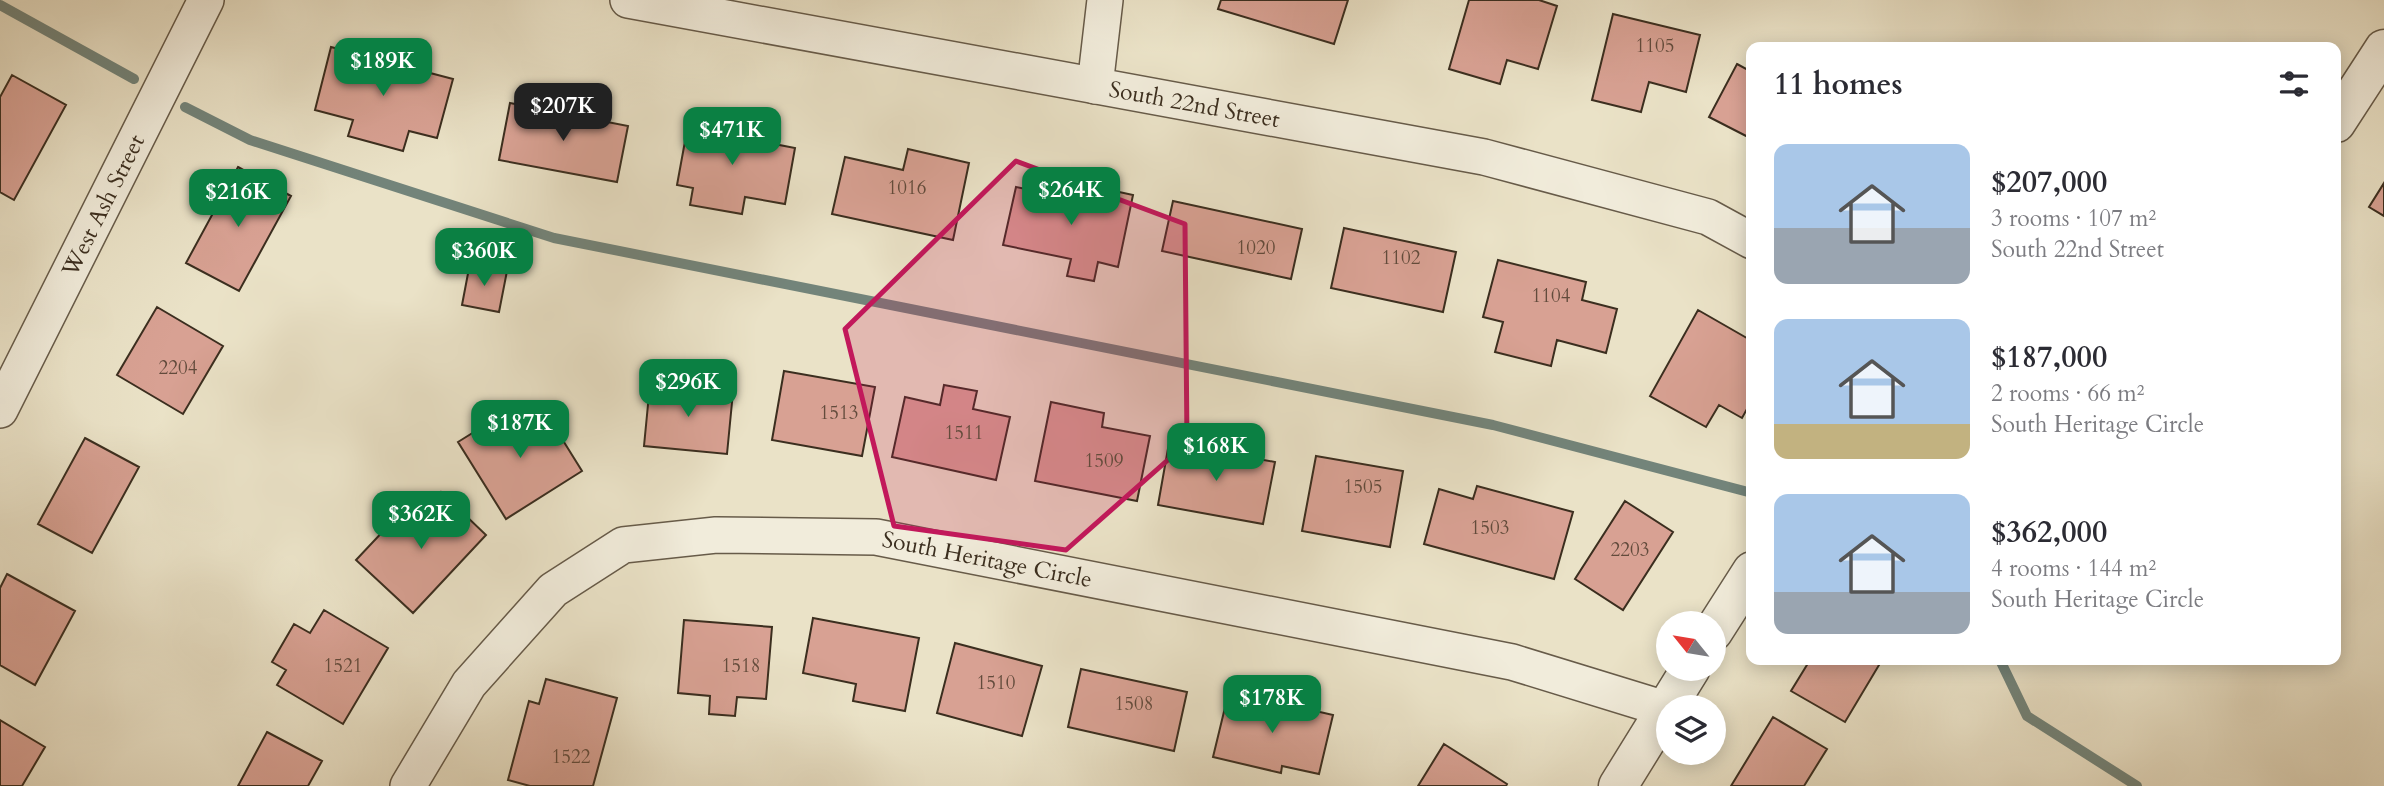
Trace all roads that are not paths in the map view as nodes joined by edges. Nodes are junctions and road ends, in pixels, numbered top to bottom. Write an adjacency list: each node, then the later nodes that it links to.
1 (206, 0): 8 (street, West Ash Street)
2 (628, 0): 5 (street, South 22nd Street)
3 (1105, 0): 5 (street)
4 (2384, 49): 6 (street)
5 (1095, 86): 7 (street, South 22nd Street)
6 (2341, 115)
7 (1746, 238)
8 (0, 410)
9 (1746, 580): 10 (street)
10 (1726, 611)
11 (1656, 706): 13 (street, South Heritage Circle)
12 (1656, 724): 14 (street)
13 (408, 786)
14 (1618, 786)

